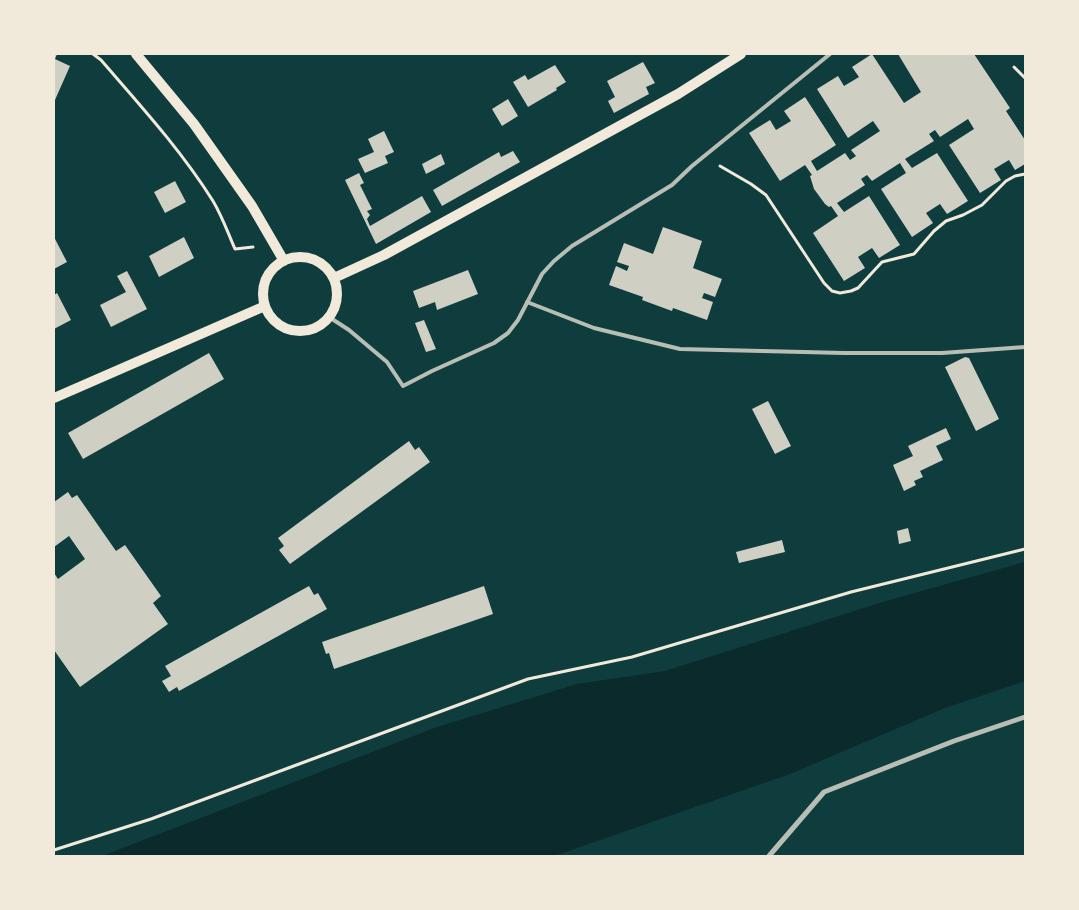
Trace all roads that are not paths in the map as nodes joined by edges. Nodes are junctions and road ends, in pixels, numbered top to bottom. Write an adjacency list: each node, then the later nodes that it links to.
1 (136, 54): 4 (main road)
2 (741, 54): 5 (main road)
3 (830, 54): 6 (lane)
4 (284, 261): 5 (main road); 7 (main road)
5 (334, 278): 8 (main road)
6 (527, 302): 8 (lane); 9 (lane)
7 (265, 306): 8 (main road); 10 (main road)
8 (329, 317)
9 (1025, 347)
10 (54, 398)
11 (1025, 718): 12 (street)
12 (770, 856)

